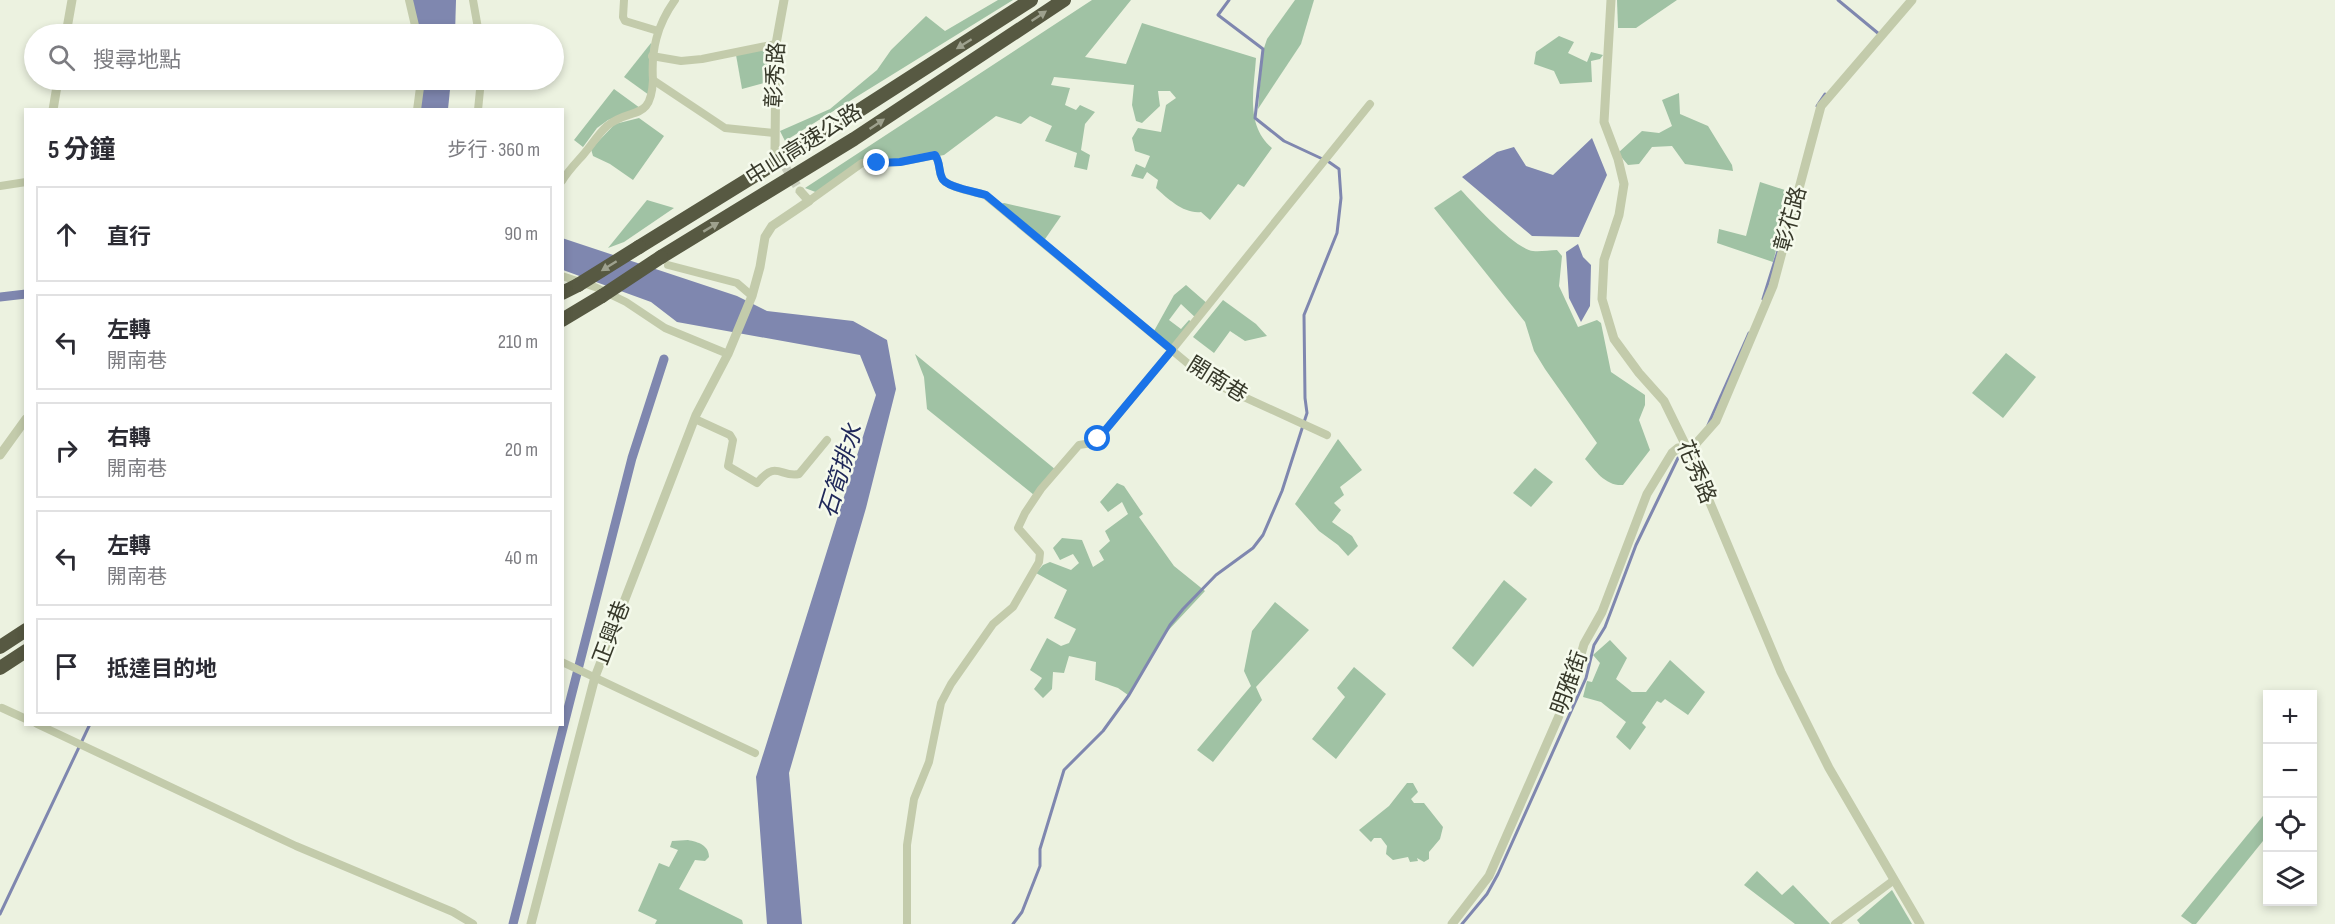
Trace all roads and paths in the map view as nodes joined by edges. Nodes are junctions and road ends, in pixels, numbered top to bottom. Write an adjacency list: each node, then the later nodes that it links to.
1 (72, 0): 11 (street)
2 (409, 0): 12 (street)
3 (473, 0): 13 (street)
4 (624, 0): 14 (street)
5 (675, 0): 14 (street)
6 (783, 0): 15 (street, 彰秀路)
7 (1030, 0): 34 (highway, 中山高速公路, one-way to 34, bridge)
8 (1064, 0): 32 (highway, 中山高速公路, one-way to 8)
9 (1611, 0): 43 (street, 花秀路)
10 (1912, 0): 43 (street, 彰花路)
11 (68, 24)
12 (415, 24)
13 (477, 24)
14 (658, 31): 16 (street)
15 (776, 44): 16 (street); 25 (street, 彰秀路)
16 (652, 56): 17 (street)
17 (653, 80): 25 (street); 27 (street)
18 (56, 90): 22 (street)
19 (420, 90): 23 (street)
20 (480, 90): 24 (street)
21 (1370, 104): 37 (street)
22 (53, 108)
23 (417, 108)
24 (478, 108)
25 (774, 133): 26 (street, 彰秀路)
26 (775, 150)
27 (564, 178)
28 (24, 182): 29 (street)
29 (0, 186)
30 (800, 191): 31 (street)
31 (809, 201): 35 (street, 開南巷); 37 (street, 開南巷)
32 (664, 261): 35 (street); 36 (highway, 中山高速公路, bridge)
33 (564, 277): 38 (street)
34 (564, 293)
35 (752, 296): 38 (street, 開南巷)
36 (564, 319)
37 (1172, 350): 41 (street, 開南巷); 58 (street)
38 (728, 354): 39 (street, 正興巷)
39 (695, 419): 42 (street); 50 (street, 正興巷)
40 (24, 421): 44 (street)
41 (1327, 435)
42 (827, 440)
43 (1687, 448): 55 (street, 花秀路); 59 (street, 明雅街)
44 (0, 455)
45 (24, 631): 46 (highway)
46 (0, 647)
47 (24, 652): 49 (highway)
48 (564, 663): 50 (street)
49 (0, 668)
50 (595, 677): 54 (street); 57 (street, 正興巷)
51 (2, 708): 52 (street)
52 (24, 718)
53 (41, 726): 56 (street)
54 (755, 753)
55 (1894, 880): 60 (street); 61 (street, 花秀路)
56 (473, 924)
57 (531, 924)
58 (906, 924)
59 (1452, 924)
60 (1835, 924)
61 (1920, 924)

